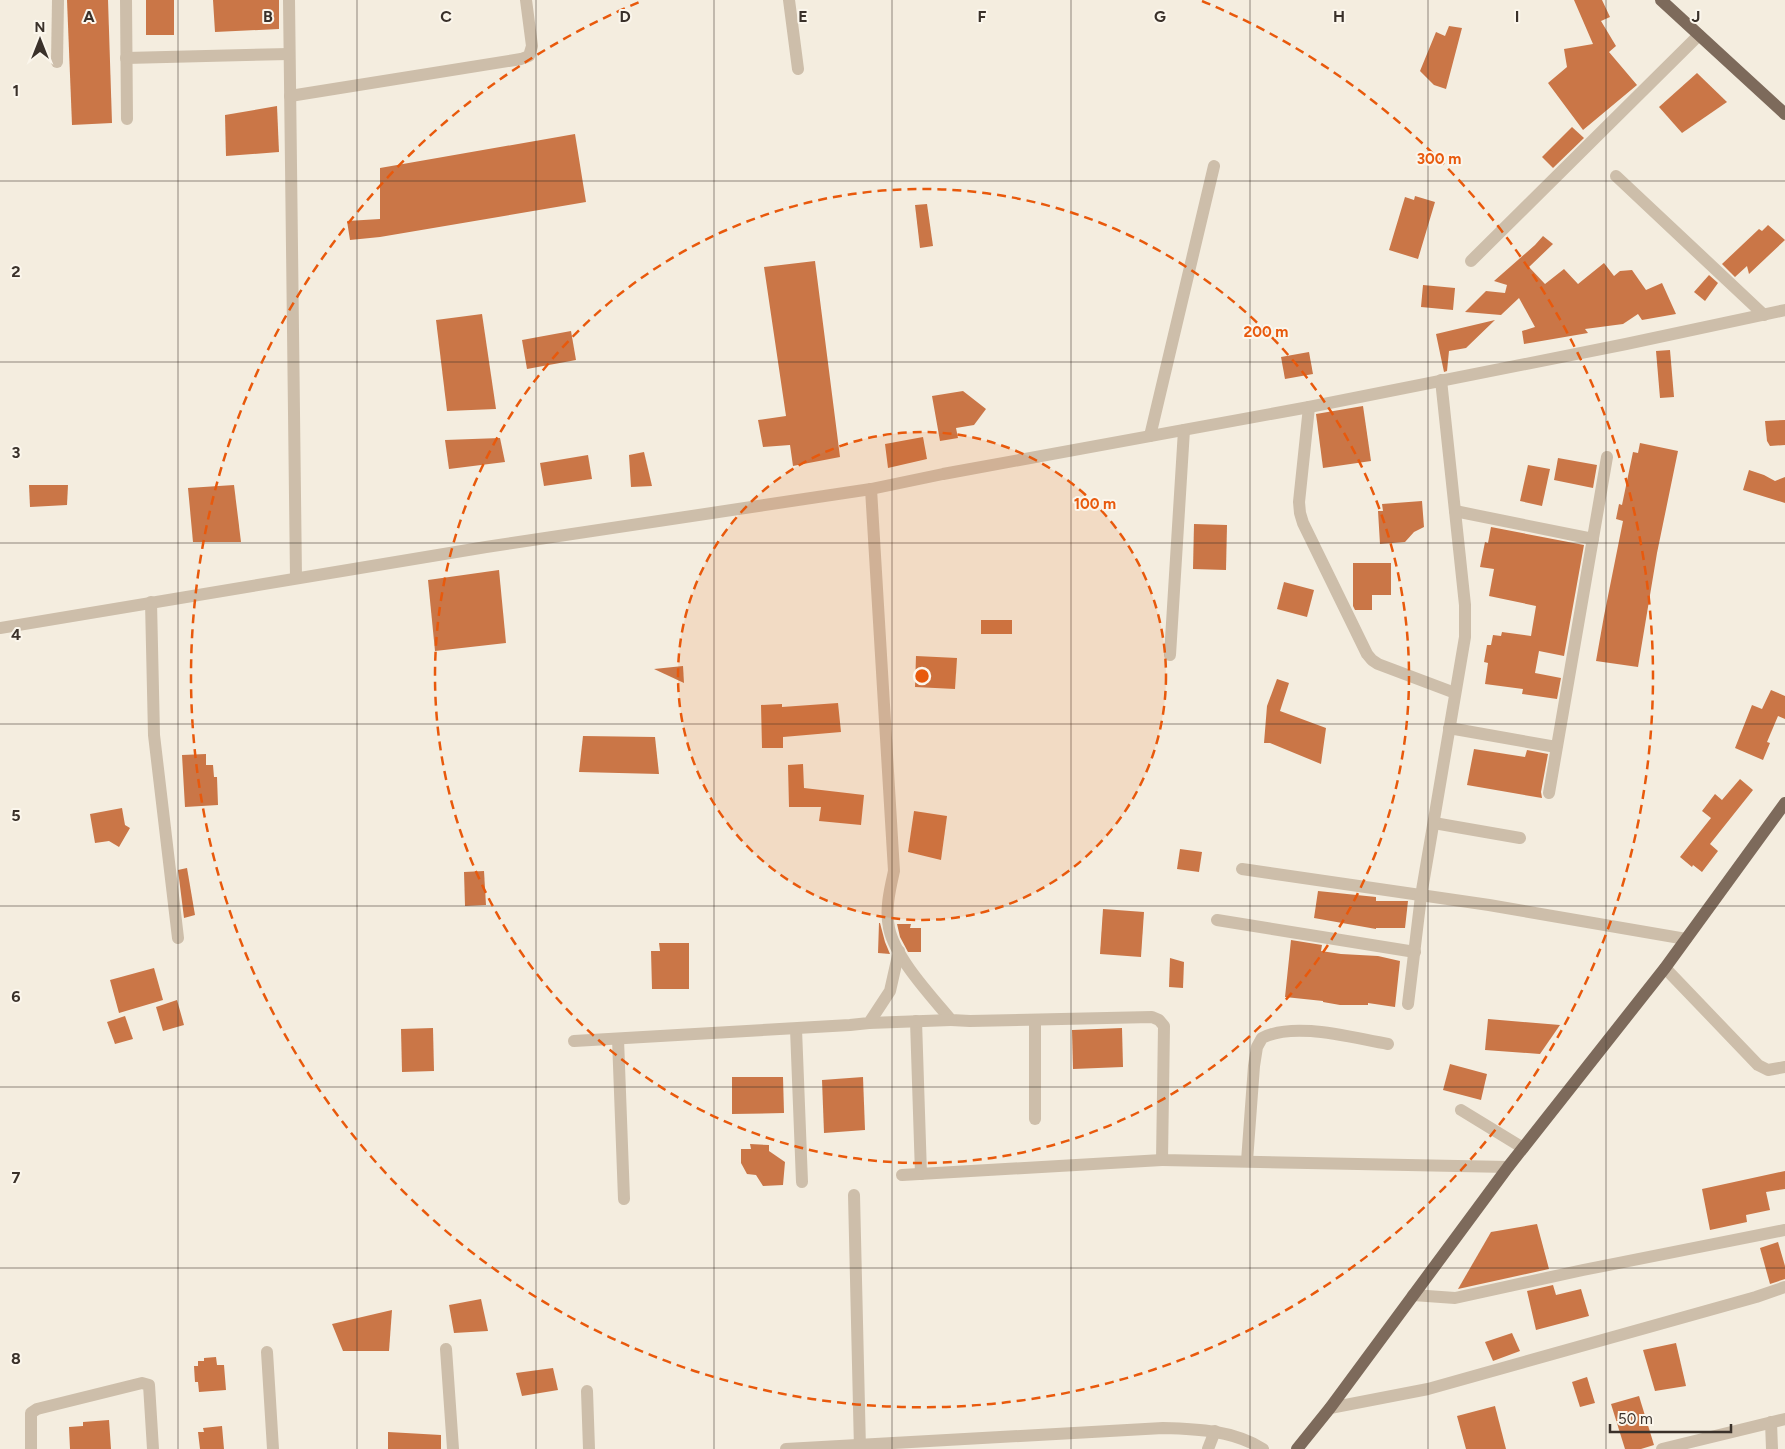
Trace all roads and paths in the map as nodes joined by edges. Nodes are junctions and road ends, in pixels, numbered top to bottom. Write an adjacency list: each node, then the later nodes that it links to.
1 (58, 0): 10 (street)
2 (126, 0): 9 (street)
3 (289, 0): 8 (street)
4 (526, 0): 12 (street)
5 (789, 0): 11 (street)
6 (1661, 0): 7 (main road)
7 (1699, 35): 13 (main road); 17 (street)
8 (289, 54): 9 (street); 12 (street)
9 (126, 58): 14 (street)
10 (57, 62)
11 (798, 69)
12 (290, 96): 28 (street)
13 (1785, 114)
14 (127, 119)
15 (1214, 166): 23 (street)
16 (1616, 176): 19 (street)
17 (1471, 261)
18 (1785, 310): 19 (street)
19 (1764, 315): 20 (street)
20 (1441, 380): 21 (street); 26 (street)
21 (1309, 407): 22 (street); 32 (street)
22 (1184, 430): 23 (street); 31 (street)
23 (1150, 436): 25 (street)
24 (1607, 457): 27 (street)
25 (871, 489): 28 (street); 44 (street)
26 (1455, 510): 27 (street); 32 (street)
27 (1593, 539): 34 (street)
28 (296, 578): 29 (street)
29 (151, 602): 30 (street); 42 (street)
30 (0, 628)
31 (1170, 655)
32 (1455, 693): 33 (street)
33 (1450, 728): 34 (street); 37 (street)
34 (1556, 747): 35 (street)
35 (1549, 793)
36 (1785, 803): 43 (main road)
37 (1434, 823): 38 (street); 40 (street)
38 (1520, 838)
39 (1242, 870): 40 (street)
40 (1421, 896): 43 (street); 45 (street)
41 (1217, 920): 45 (street)
42 (178, 938)
43 (1686, 939): 46 (main road)
44 (899, 951): 48 (street); 51 (street)
45 (1415, 952): 47 (street)
46 (1665, 968): 56 (street); 59 (main road)
47 (1408, 1004)
48 (951, 1020): 49 (street); 50 (street)
49 (1035, 1020): 58 (street); 60 (street)
50 (916, 1021): 51 (street); 63 (street)
51 (869, 1023): 52 (street)
52 (796, 1028): 53 (street); 65 (street)
53 (618, 1039): 54 (street); 67 (street)
54 (574, 1041)
55 (1388, 1044): 61 (street)
56 (1785, 1067)
57 (1461, 1110): 59 (street)
58 (1036, 1119)
59 (1523, 1148): 62 (main road)
60 (1162, 1160): 61 (street); 63 (street)
61 (1247, 1161): 62 (street)
62 (1508, 1167): 70 (main road)
63 (921, 1174): 64 (street)
64 (902, 1175)
65 (802, 1182)
66 (854, 1195): 78 (street)
67 (624, 1199)
68 (1785, 1230): 70 (street)
69 (1785, 1288): 74 (street)
70 (1413, 1295): 74 (main road)
71 (446, 1349): 82 (street)
72 (267, 1352): 81 (street)
73 (587, 1391): 83 (street)
74 (1330, 1408): 87 (main road)
75 (1785, 1418): 76 (street)
76 (1771, 1422): 88 (street); 89 (street)
77 (1215, 1431): 78 (street); 85 (street); 86 (street)
78 (860, 1447): 84 (street)
79 (31, 1449): 80 (street)
80 (152, 1449)
81 (274, 1449)
82 (453, 1449)
83 (589, 1449)
84 (786, 1449)
85 (1208, 1449)
86 (1263, 1449)
87 (1297, 1449)
88 (1662, 1449)
89 (1772, 1449)

